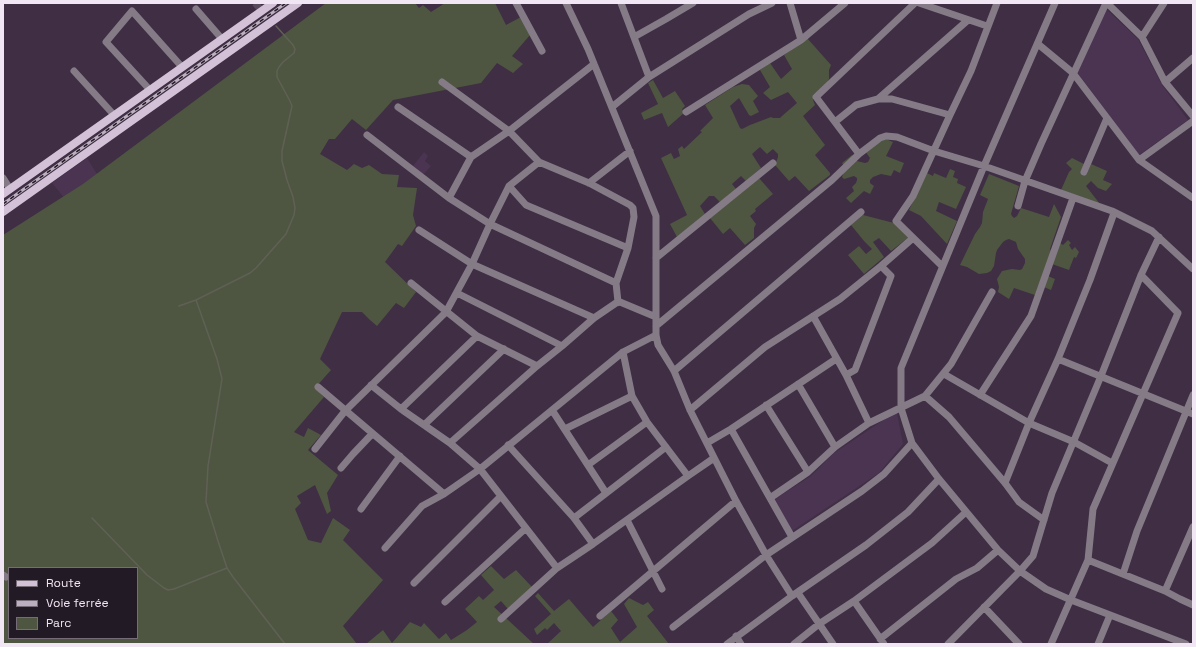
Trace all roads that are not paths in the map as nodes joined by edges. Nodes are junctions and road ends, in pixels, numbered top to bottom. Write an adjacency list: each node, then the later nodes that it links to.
1 (273, 3): 21 (main road)
2 (298, 3): 65 (main road)
3 (516, 3): 24 (street)
4 (566, 3): 26 (street)
5 (621, 3): 19 (street)
6 (693, 3): 19 (street)
7 (772, 3): 30 (street)
8 (790, 3): 22 (street)
9 (845, 3): 22 (street)
10 (916, 3): 43 (street)
11 (919, 3): 17 (street)
12 (997, 3): 18 (street)
13 (1055, 3): 23 (street)
14 (1107, 3): 20 (street); 29 (street)
15 (1164, 3): 20 (street)
16 (196, 9): 21 (street)
17 (968, 20): 18 (street); 34 (street)
18 (987, 26): 39 (street)
19 (634, 36): 30 (street)
20 (1142, 37): 32 (street)
21 (222, 39): 27 (main road)
22 (801, 40): 37 (street)
23 (1038, 44): 29 (street); 53 (street)
24 (542, 51)
25 (1193, 58): 32 (street)
26 (594, 64): 36 (street); 44 (street)
27 (182, 67): 33 (main road); 33 (street)
28 (74, 71): 38 (street)
29 (1073, 73): 41 (street); 56 (street)
30 (650, 77): 36 (street)
31 (442, 82): 44 (street)
32 (1165, 82): 40 (street)
33 (150, 90): 38 (main road)
34 (878, 99): 39 (street); 43 (street)
35 (398, 107): 49 (street)
36 (612, 107): 46 (street)
37 (686, 112)
38 (114, 115): 59 (main road)
39 (950, 115): 47 (street)
40 (1193, 116)
41 (1107, 118): 50 (street); 54 (street)
42 (1193, 121): 50 (street)
43 (835, 122): 48 (street)
44 (509, 131): 49 (street); 51 (street)
45 (367, 135): 61 (street)
46 (630, 151): 57 (street); 73 (street)
47 (934, 151): 48 (street); 53 (street); 71 (street)
48 (859, 154): 88 (street)
49 (471, 157): 61 (street)
50 (1139, 160): 63 (street)
51 (539, 162): 57 (street); 58 (street)
52 (773, 163): 73 (street)
53 (984, 166): 56 (street); 76 (street)
54 (1084, 172)
55 (3, 178): 59 (street)
56 (1025, 181): 62 (street); 64 (street)
57 (590, 183): 72 (street)
58 (509, 186): 68 (street); 72 (street)
59 (10, 189): 60 (main road)
60 (3, 194)
61 (449, 198): 68 (street)
62 (1073, 198): 67 (street); 105 (street)
63 (1193, 198)
64 (1018, 206)
65 (3, 212)
66 (861, 212): 97 (street)
67 (1114, 213): 70 (street); 95 (street)
68 (490, 224): 74 (street); 79 (street)
69 (419, 230): 74 (street)
70 (1159, 237): 77 (street); 78 (street)
71 (913, 238): 75 (street); 76 (street)
72 (628, 248): 79 (street)
73 (656, 258): 86 (street)
74 (472, 264): 82 (street); 87 (street)
75 (881, 266): 85 (street); 99 (street)
76 (942, 266): 110 (street)
77 (1193, 269)
78 (1140, 275): 100 (street); 104 (street)
79 (616, 283): 83 (street)
80 (411, 284): 84 (street)
81 (992, 292): 98 (street)
82 (457, 293): 84 (street); 91 (street)
83 (618, 302): 86 (street); 87 (street)
84 (446, 312): 90 (street); 102 (street)
85 (813, 316): 94 (street); 113 (street)
86 (656, 317): 88 (street)
87 (594, 318): 91 (street)
88 (656, 326): 89 (street)
89 (656, 335): 93 (street); 97 (street)
90 (477, 336): 92 (street); 111 (street)
91 (562, 346): 96 (street)
92 (504, 349): 96 (street); 119 (street)
93 (623, 352): 107 (street); 112 (street)
94 (836, 359): 99 (street); 101 (street)
95 (1058, 359): 100 (street); 118 (street)
96 (537, 366): 124 (street)
97 (674, 371): 113 (street)
98 (944, 374): 105 (street); 108 (street)
99 (846, 375): 117 (street)
100 (1101, 376): 104 (street); 123 (street)
101 (798, 384): 109 (street); 129 (street)
102 (372, 385): 111 (street); 114 (street)
103 (318, 387): 114 (street)
104 (1143, 393): 115 (street); 133 (street)
105 (980, 395): 118 (street)
106 (1193, 395): 115 (street)
107 (632, 396): 116 (street); 120 (street)
108 (925, 396): 110 (street); 140 (street)
109 (766, 405): 121 (street); 137 (street)
110 (901, 408): 117 (street); 126 (street)
111 (401, 409): 119 (street)
112 (552, 410): 120 (street); 127 (street)
113 (690, 410): 125 (street)
114 (345, 411): 122 (street); 130 (street)
115 (1190, 413): 162 (street)
116 (647, 422): 128 (street); 134 (street)
117 (869, 423): 129 (street)
118 (1029, 423): 123 (street); 140 (street)
119 (424, 425): 124 (street)
120 (565, 429): 134 (street)
121 (731, 429): 125 (street); 144 (street)
122 (372, 434): 131 (street); 135 (street)
123 (1074, 442): 133 (street); 150 (street)
124 (450, 443): 136 (street)
125 (707, 443): 132 (street)
126 (912, 443): 139 (street); 153 (street)
127 (508, 445): 136 (street); 148 (street)
128 (666, 447): 138 (street); 141 (street)
129 (835, 447): 137 (street)
130 (315, 449)
131 (400, 456): 142 (street); 146 (street)
132 (714, 458): 138 (street); 145 (street)
133 (1112, 463): 158 (street)
134 (588, 465): 141 (street)
135 (341, 468)
136 (480, 469): 142 (street); 143 (street)
137 (808, 472): 144 (street)
138 (688, 476): 149 (street)
139 (939, 479): 147 (street); 166 (street)
140 (1005, 483): 150 (street)
141 (606, 493): 148 (street)
142 (444, 494): 155 (street)
143 (501, 496): 152 (street); 163 (street)
144 (770, 498): 153 (street)
145 (736, 501): 157 (street); 161 (street)
146 (361, 509)
147 (966, 512): 156 (street); 168 (street)
148 (574, 518): 154 (street)
149 (627, 520): 154 (street); 161 (street)
150 (1044, 520): 160 (street)
151 (1193, 527): 165 (street)
152 (526, 528): 159 (street); 169 (street)
153 (792, 537): 157 (street)
154 (593, 544): 159 (street)
155 (386, 548)
156 (998, 550): 160 (street); 178 (street)
157 (766, 555): 166 (street); 176 (street)
158 (1088, 560): 162 (street); 167 (street)
159 (557, 568): 174 (street)
160 (1020, 571): 167 (street); 171 (street)
161 (653, 572): 164 (street); 173 (street)
162 (1123, 574): 165 (street)
163 (414, 583)
164 (662, 589)
165 (1165, 591): 170 (street)
166 (795, 595): 175 (street); 177 (street)
167 (1071, 600): 172 (street); 185 (street)
168 (854, 601): 175 (street); 178 (street)
169 (445, 602)
170 (1193, 605)
171 (984, 607): 183 (street); 184 (street)
172 (1110, 615): 186 (street); 187 (street)
173 (600, 616)
174 (501, 619)
175 (819, 624): 181 (street); 182 (street)
176 (673, 627)
177 (736, 636): 179 (street); 180 (street)
178 (882, 641)
179 (727, 644)
180 (741, 644)
181 (794, 644)
182 (833, 644)
183 (948, 644)
184 (1019, 644)
185 (1051, 644)
186 (1098, 644)
187 (1186, 644)

